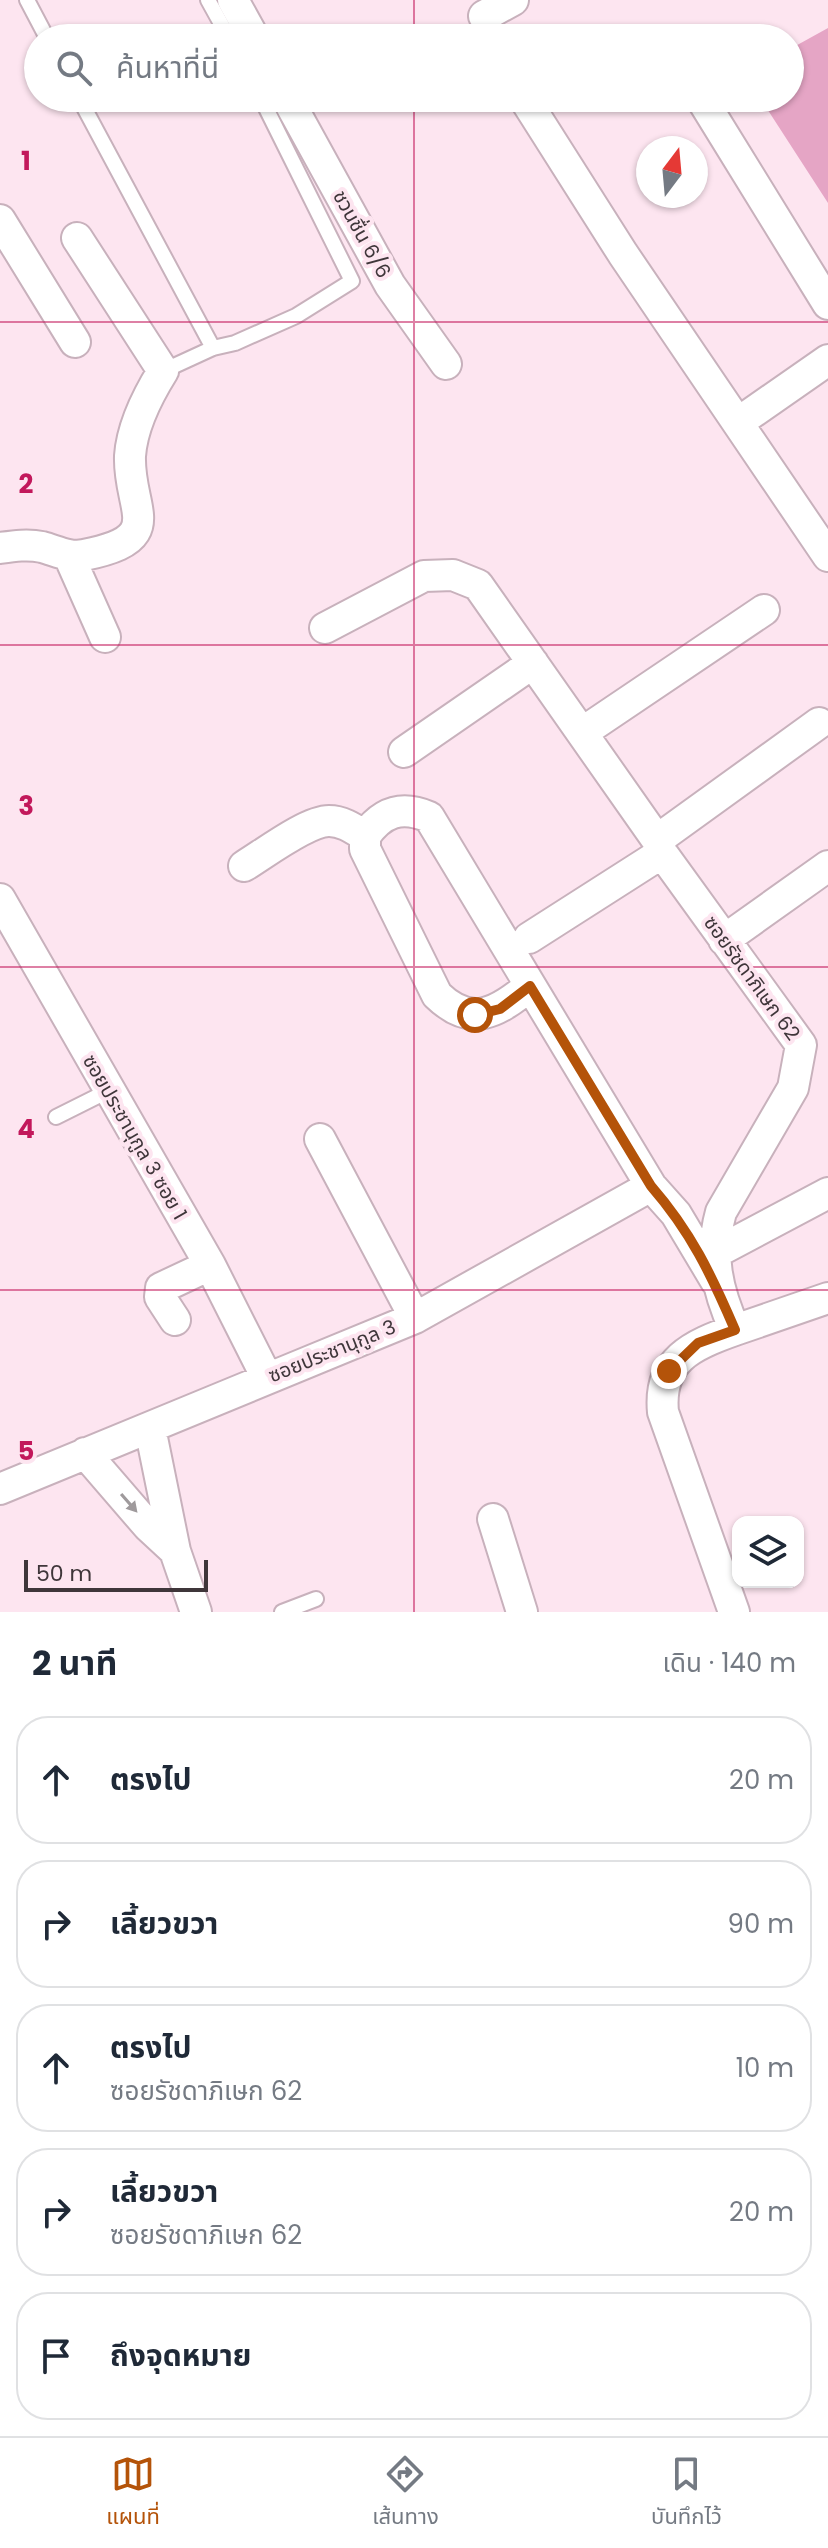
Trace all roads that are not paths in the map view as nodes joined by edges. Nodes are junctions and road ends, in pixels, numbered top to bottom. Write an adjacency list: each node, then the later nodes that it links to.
1 (27, 0): 6 (lane)
2 (208, 0): 7 (lane)
3 (233, 0): 8 (street)
4 (513, 0): 5 (street)
5 (484, 16)
6 (40, 24)
7 (221, 24)
8 (246, 24)
9 (87, 112): 18 (lane)
10 (268, 112): 18 (lane)
11 (295, 112): 20 (street, ชวนชื่น 6/6)
12 (536, 112): 22 (street)
13 (710, 112): 16 (street)
14 (0, 220): 17 (street)
15 (77, 238): 21 (street)
16 (828, 304)
17 (75, 342)
18 (213, 348): 21 (lane)
19 (828, 360): 22 (street)
20 (446, 364)
21 (163, 371): 24 (street)
22 (739, 422): 25 (street)
23 (0, 548): 24 (street)
24 (69, 556): 28 (street)
25 (828, 556)
26 (764, 610): 31 (street)
27 (325, 628): 29 (street, ซอยรัชดาภิเษก 62)
28 (105, 637)
29 (533, 663): 31 (street, ซอยรัชดาภิเษก 62); 32 (street)
30 (819, 723): 34 (street)
31 (583, 732): 34 (street, ซอยรัชดาภิเษก 62)
32 (404, 752)
33 (365, 836): 35 (street); 40 (street); 40 (street)
34 (660, 847): 38 (street); 39 (street, ซอยรัชดาภิเษก 62)
35 (244, 866)
36 (828, 866): 39 (street)
37 (0, 899): 41 (street, ซอยประชานุกูล 3 ซอย 1)
38 (529, 938)
39 (724, 940): 47 (street, ซอยรัชดาภิเษก 62)
40 (530, 986): 44 (street)
41 (108, 1091): 42 (lane); 46 (street, ซอยประชานุกูล 3 ซอย 1)
42 (56, 1117)
43 (320, 1139): 49 (street)
44 (651, 1186): 47 (street); 49 (street, ซอยประชานุกูล 3)
45 (828, 1193): 47 (street)
46 (210, 1265): 50 (street); 52 (street, ซอยประชานุกูล 3 ซอย 1)
47 (716, 1267): 51 (street, ซอยรัชดาภิเษก 62)
48 (828, 1298): 51 (street)
49 (415, 1318): 52 (street, ซอยประชานุกูล 3)
50 (175, 1320)
51 (735, 1330): 62 (street)
52 (266, 1376): 53 (street, ซอยประชานุกูล 3)
53 (150, 1428): 54 (street, ซอยประชานุกูล 3); 57 (street)
54 (85, 1453): 55 (street, ซอยประชานุกูล 3); 57 (street, one-way to 57)
55 (0, 1489)
56 (493, 1519): 61 (street)
57 (175, 1551): 59 (street)
58 (316, 1599): 60 (lane)
59 (196, 1612)
60 (282, 1612)
61 (522, 1612)
62 (734, 1612)

